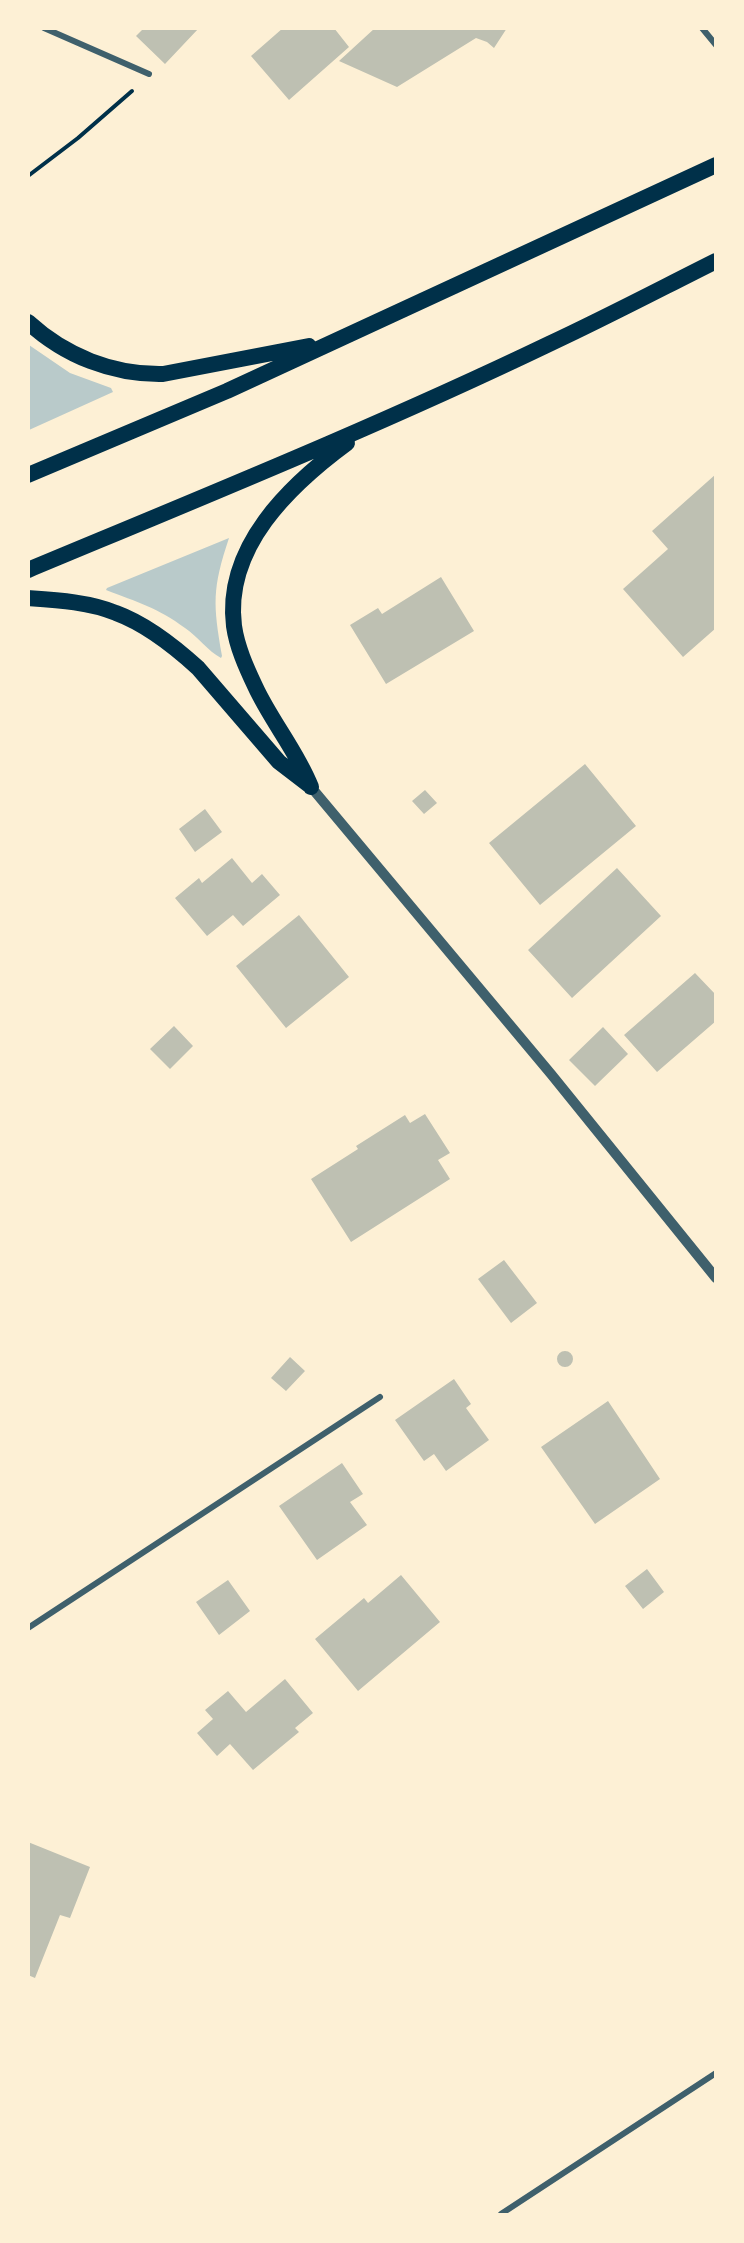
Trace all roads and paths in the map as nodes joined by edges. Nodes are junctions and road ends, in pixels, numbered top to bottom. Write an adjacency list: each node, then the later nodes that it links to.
1 (44, 28): 4 (street)
2 (702, 28): 3 (street)
3 (716, 45)
4 (149, 74): 6 (path)
5 (716, 165): 9 (highway)
6 (28, 176)
7 (716, 261): 10 (highway)
8 (28, 322): 9 (highway)
9 (334, 342): 11 (highway)
10 (382, 420): 12 (highway); 14 (highway)
11 (28, 475)
12 (28, 570)
13 (28, 598): 14 (highway)
14 (311, 787): 15 (street)
15 (716, 1278)
16 (380, 1397): 17 (street)
17 (28, 1628)
18 (716, 2073): 19 (street)
19 (501, 2214)

